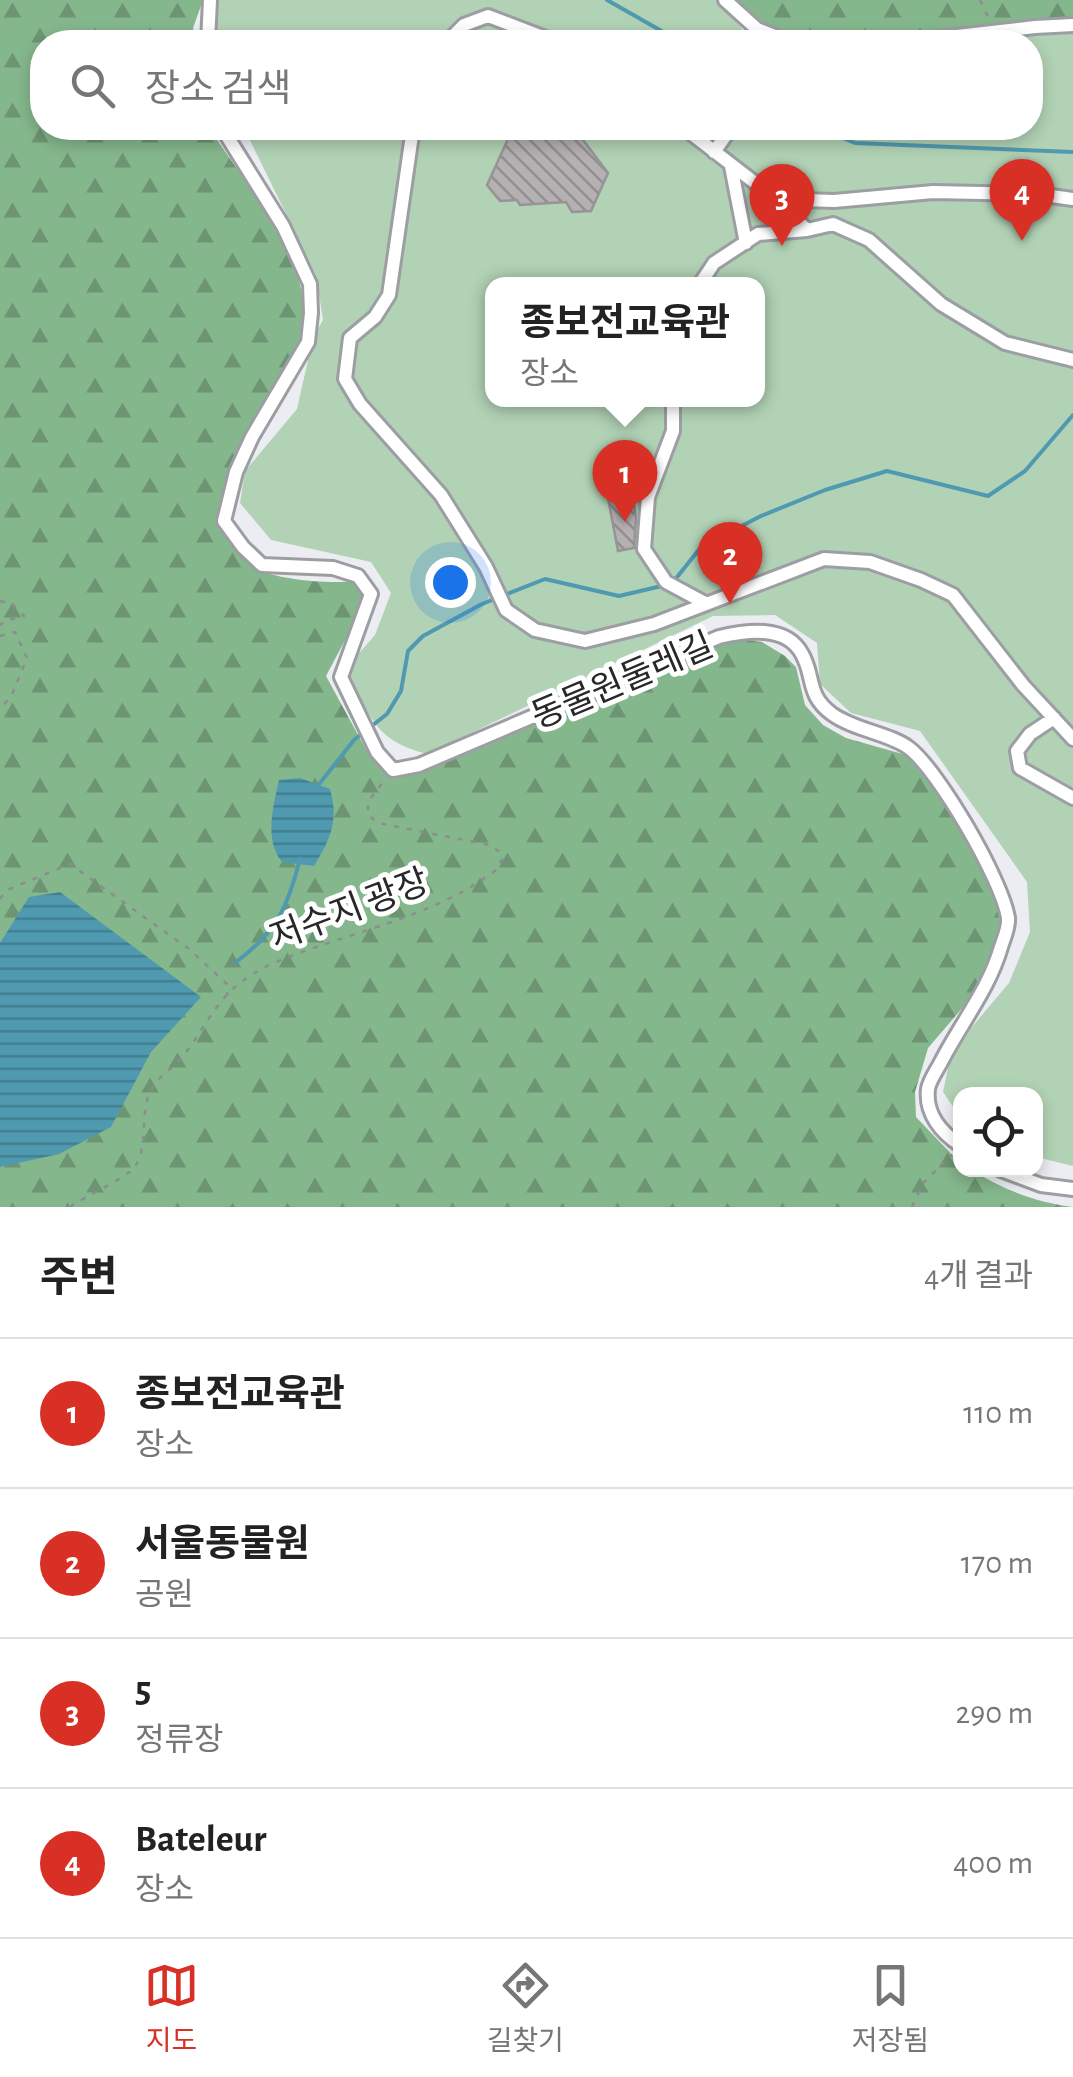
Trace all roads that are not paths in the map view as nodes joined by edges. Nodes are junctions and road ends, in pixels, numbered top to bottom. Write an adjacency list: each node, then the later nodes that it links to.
1 (210, 0): 4 (street)
2 (724, 0): 7 (street)
3 (1073, 25): 8 (street)
4 (209, 30)
5 (459, 30): 6 (street)
6 (525, 30)
7 (762, 30)
8 (1017, 30)
9 (229, 140): 26 (street, 동물원둘레길)
10 (411, 140): 22 (street)
11 (699, 140): 13 (street)
12 (722, 140): 13 (street)
13 (714, 152): 14 (street)
14 (730, 166): 15 (street); 18 (street)
15 (776, 199): 16 (street); 17 (street)
16 (1073, 199)
17 (807, 230): 18 (street); 20 (street)
18 (746, 243): 19 (street)
19 (705, 277)
20 (1073, 360)
21 (672, 407): 22 (street)
22 (705, 603): 23 (street)
23 (1054, 718): 24 (street); 25 (street)
24 (1073, 739)
25 (1073, 798)
26 (953, 1141)
27 (1021, 1177): 28 (street)
28 (1073, 1189)

